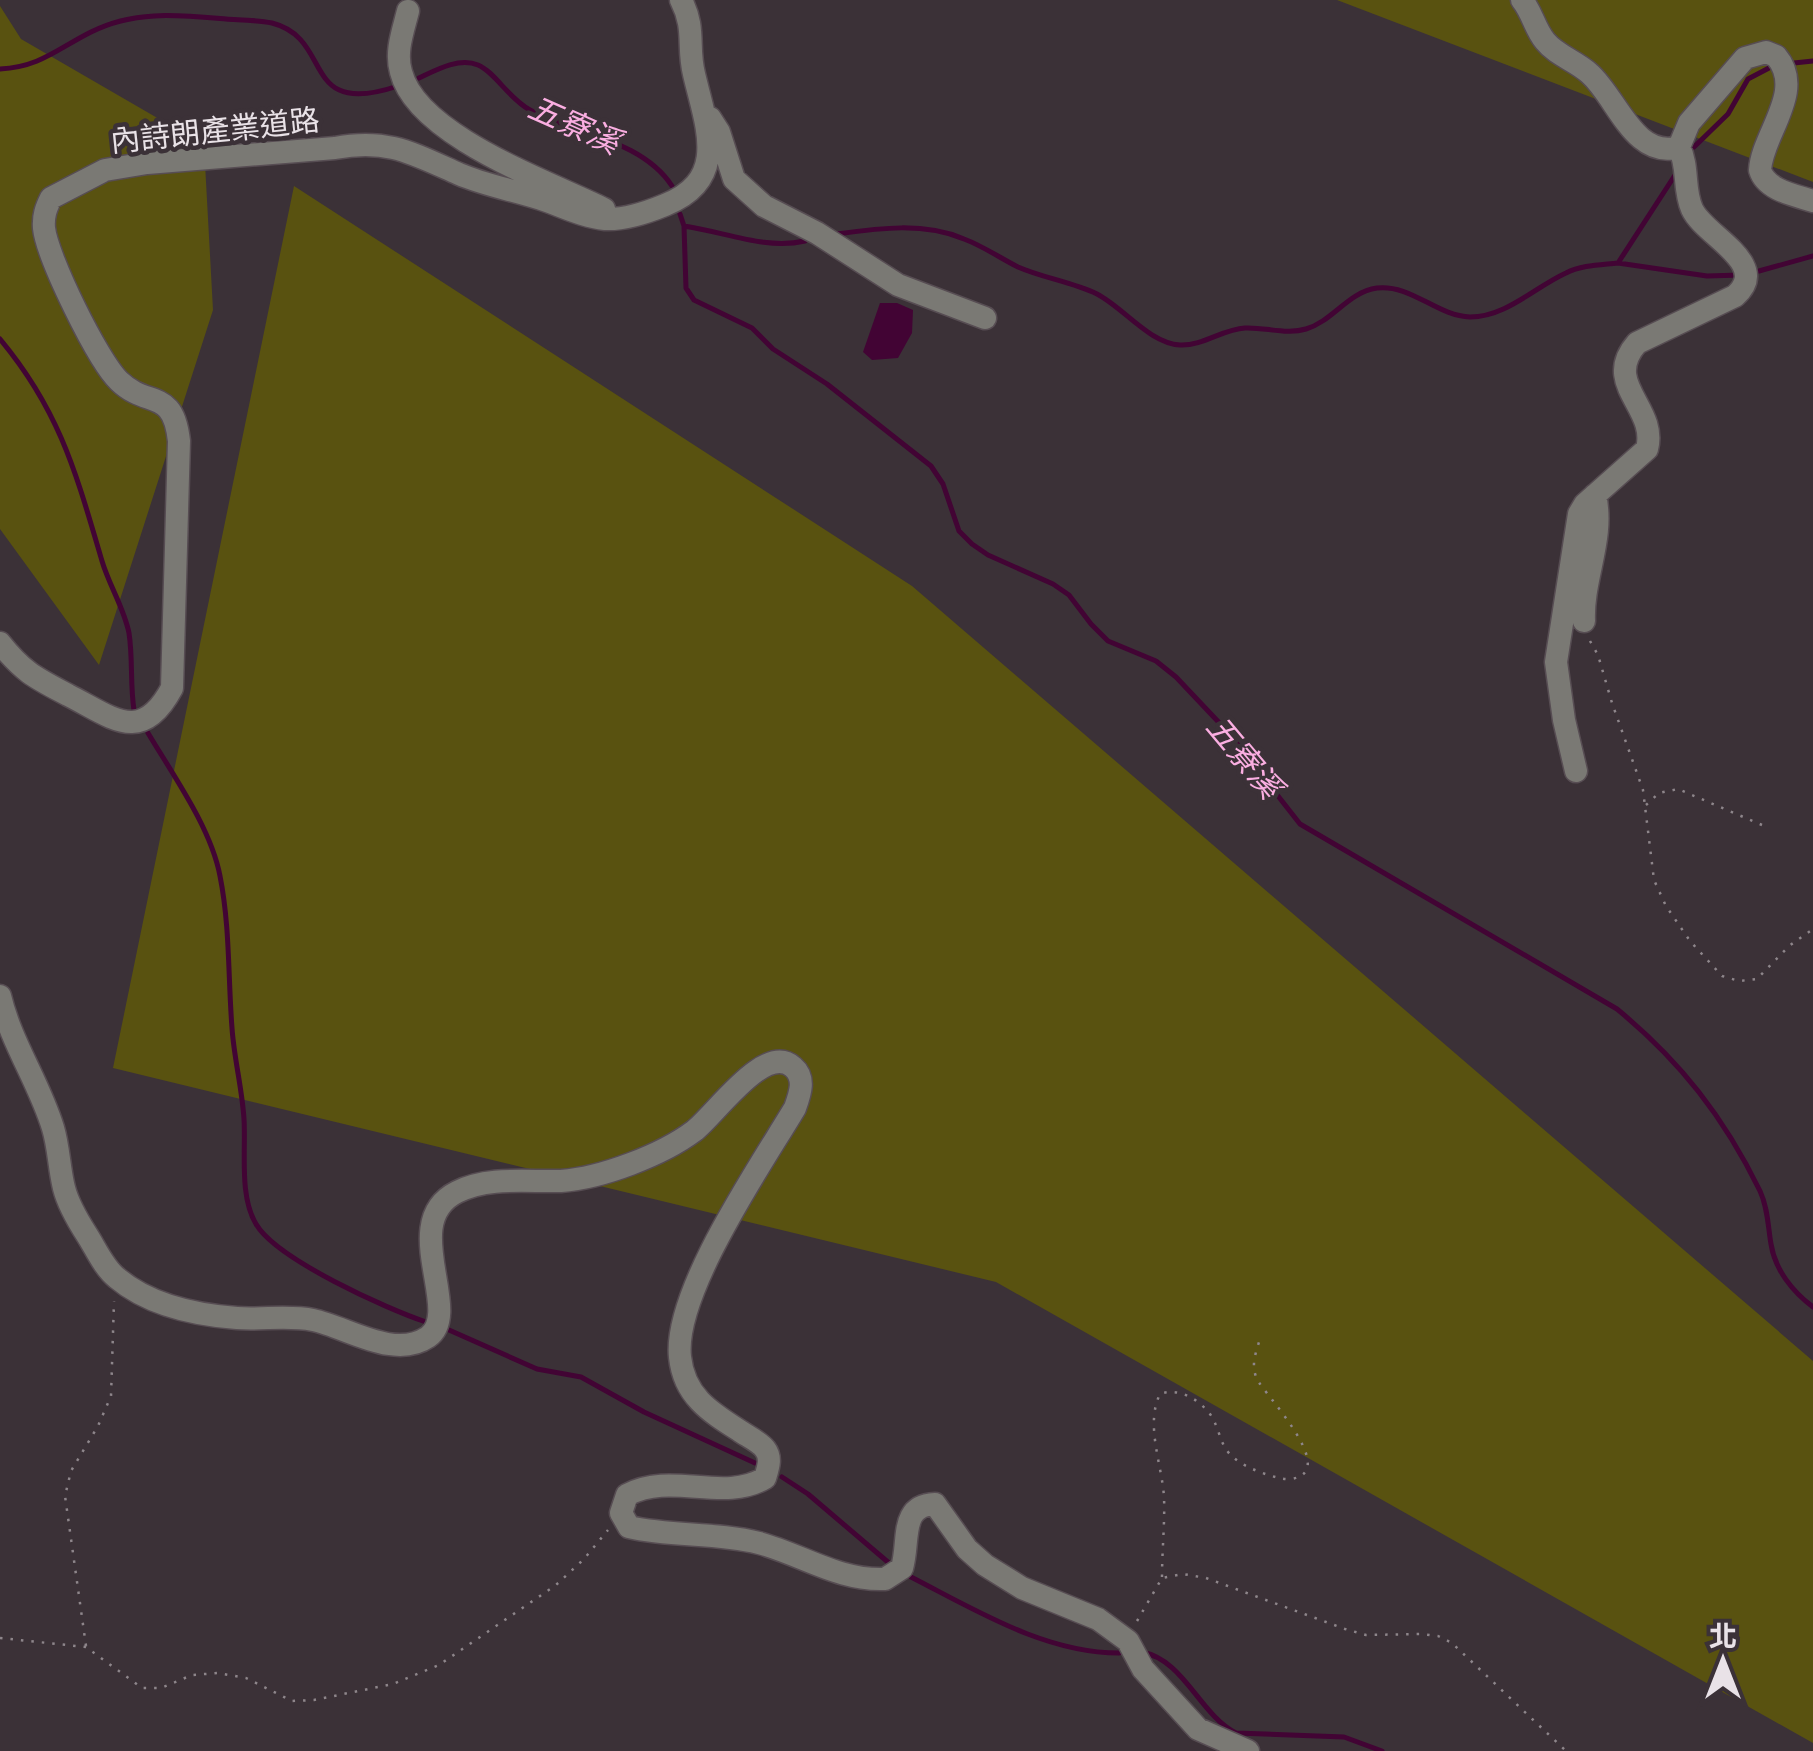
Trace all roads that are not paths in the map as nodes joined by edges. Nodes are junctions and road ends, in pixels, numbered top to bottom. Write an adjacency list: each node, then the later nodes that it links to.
1 (681, 0): 4 (lane, 內詩朗產業道路)
2 (1522, 0): 5 (lane)
3 (408, 11): 7 (lane)
4 (706, 111): 7 (lane, 內詩朗產業道路); 8 (lane)
5 (1679, 148): 6 (lane); 9 (lane)
6 (1813, 201)
7 (621, 218): 11 (lane, 內詩朗產業道路)
8 (985, 318)
9 (1595, 495): 10 (lane); 12 (lane)
10 (1584, 621)
11 (0, 643)
12 (1576, 771)
13 (0, 996): 14 (lane)
14 (1248, 1751)

